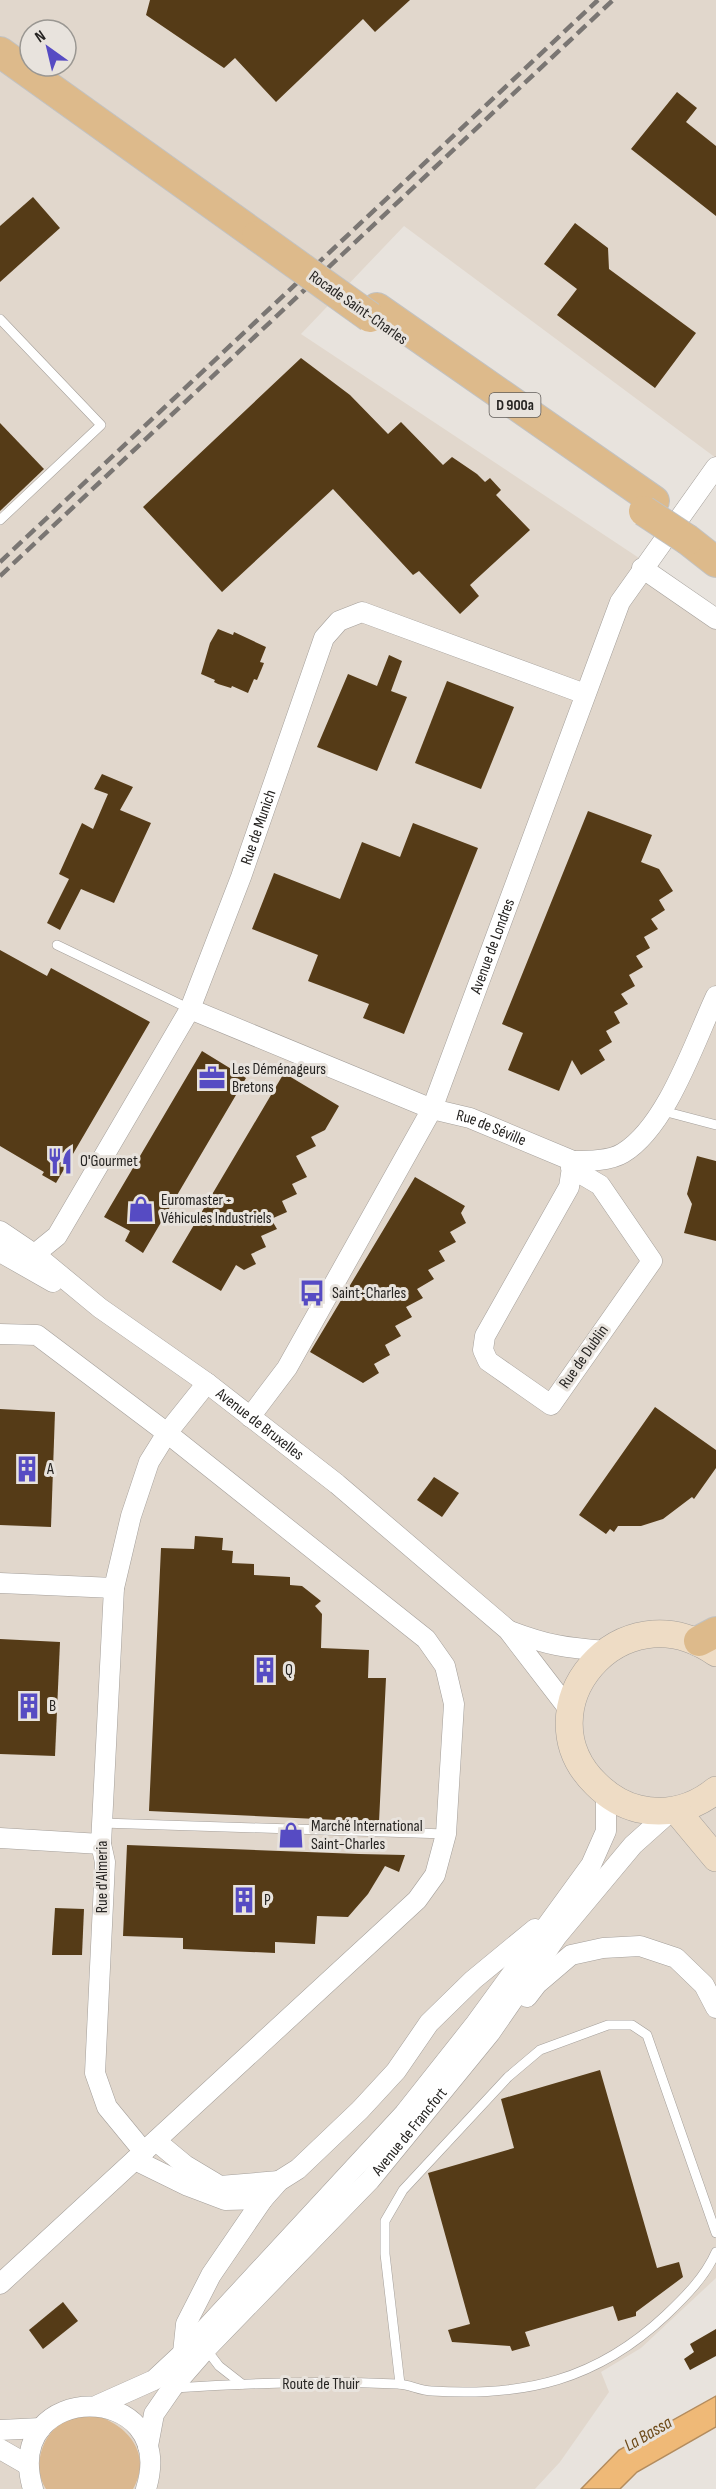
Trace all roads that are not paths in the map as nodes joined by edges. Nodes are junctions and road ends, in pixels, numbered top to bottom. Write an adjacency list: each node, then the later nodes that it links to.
1 (0, 38): 2 (main road)
2 (18, 51)
3 (0, 52): 5 (main road, Rocade Saint-Charles / D 900a)
4 (55, 78): 5 (main road, Rocade Saint-Charles / D 900a)
5 (261, 232): 9 (main road, Rocade Saint-Charles / D 900a)
6 (0, 319): 8 (lane)
7 (716, 467): 11 (street, Avenue de Londres)
8 (0, 520)
9 (699, 539): 10 (main road, Rocade Saint-Charles / D 900a)
10 (716, 562)
11 (642, 568): 12 (street); 13 (street, Avenue de Londres)
12 (716, 619)
13 (585, 694): 16 (street, Rue de Munich); 17 (street, Avenue de Londres)
14 (57, 945): 16 (lane)
15 (716, 996): 18 (street, Rue de Séville)
16 (190, 1009): 17 (street, Rue de Séville); 23 (street, Rue de Munich)
17 (432, 1109): 20 (street, Rue de Séville); 27 (street, Avenue de Londres)
18 (663, 1111): 19 (lane); 20 (street, Rue de Séville)
19 (716, 1125)
20 (572, 1164): 20 (street, Rue de Dublin)
21 (0, 1232): 23 (street, Avenue de Bruxelles)
22 (0, 1252): 24 (street)
23 (36, 1256): 24 (street, Avenue de Bruxelles)
24 (100, 1308): 26 (street, Avenue de Bruxelles)
25 (0, 1334): 28 (street)
26 (207, 1383): 27 (street, Avenue de Bruxelles); 28 (street, Rue d'Almeria)
27 (250, 1417): 31 (street, Avenue de Bruxelles)
28 (167, 1433): 30 (street, Rue d'Almeria); 39 (street)
29 (0, 1583): 30 (street)
30 (114, 1588): 38 (street, Rue d'Almeria)
31 (508, 1630): 33 (street, Avenue de Bruxelles); 34 (street, Avenue de Bruxelles)
32 (710, 1642): 33 (street)
33 (606, 1651): 34 (street)
34 (571, 1712): 36 (street)
35 (716, 1790): 37 (street)
36 (606, 1793): 37 (street); 43 (street, Avenue de Francfort)
37 (673, 1811): 42 (street); 45 (street, Avenue de Francfort)
38 (102, 1823): 39 (lane); 41 (street, Rue d'Almeria)
39 (446, 1834): 46 (street)
40 (0, 1838): 41 (street)
41 (101, 1844): 46 (street, Rue d'Almeria)
42 (716, 1858)
43 (551, 1917): 47 (street); 53 (street, Avenue de Francfort)
44 (716, 2008): 45 (street)
45 (402, 2142): 52 (street, Avenue de Francfort)
46 (145, 2151): 47 (street); 48 (street); 51 (street)
47 (279, 2181): 48 (street)
48 (263, 2199): 53 (street)
49 (716, 2233): 55 (lane)
50 (716, 2252): 55 (lane, Route de Thuir)
51 (0, 2284)
52 (206, 2349): 54 (lane); 56 (street, Avenue de Francfort)
53 (183, 2353): 57 (street, Avenue de Francfort)
54 (242, 2384): 55 (lane, Route de Thuir); 56 (lane, Route de Thuir)
55 (400, 2384)
56 (172, 2388): 60 (street, Avenue de Francfort)
57 (98, 2406): 58 (street); 60 (street)
58 (41, 2428): 59 (street); 62 (street)
59 (0, 2430)
60 (148, 2446): 64 (street, Avenue de Francfort)
61 (0, 2449): 62 (street)
62 (28, 2465): 63 (street)
63 (33, 2489)
64 (146, 2489)

